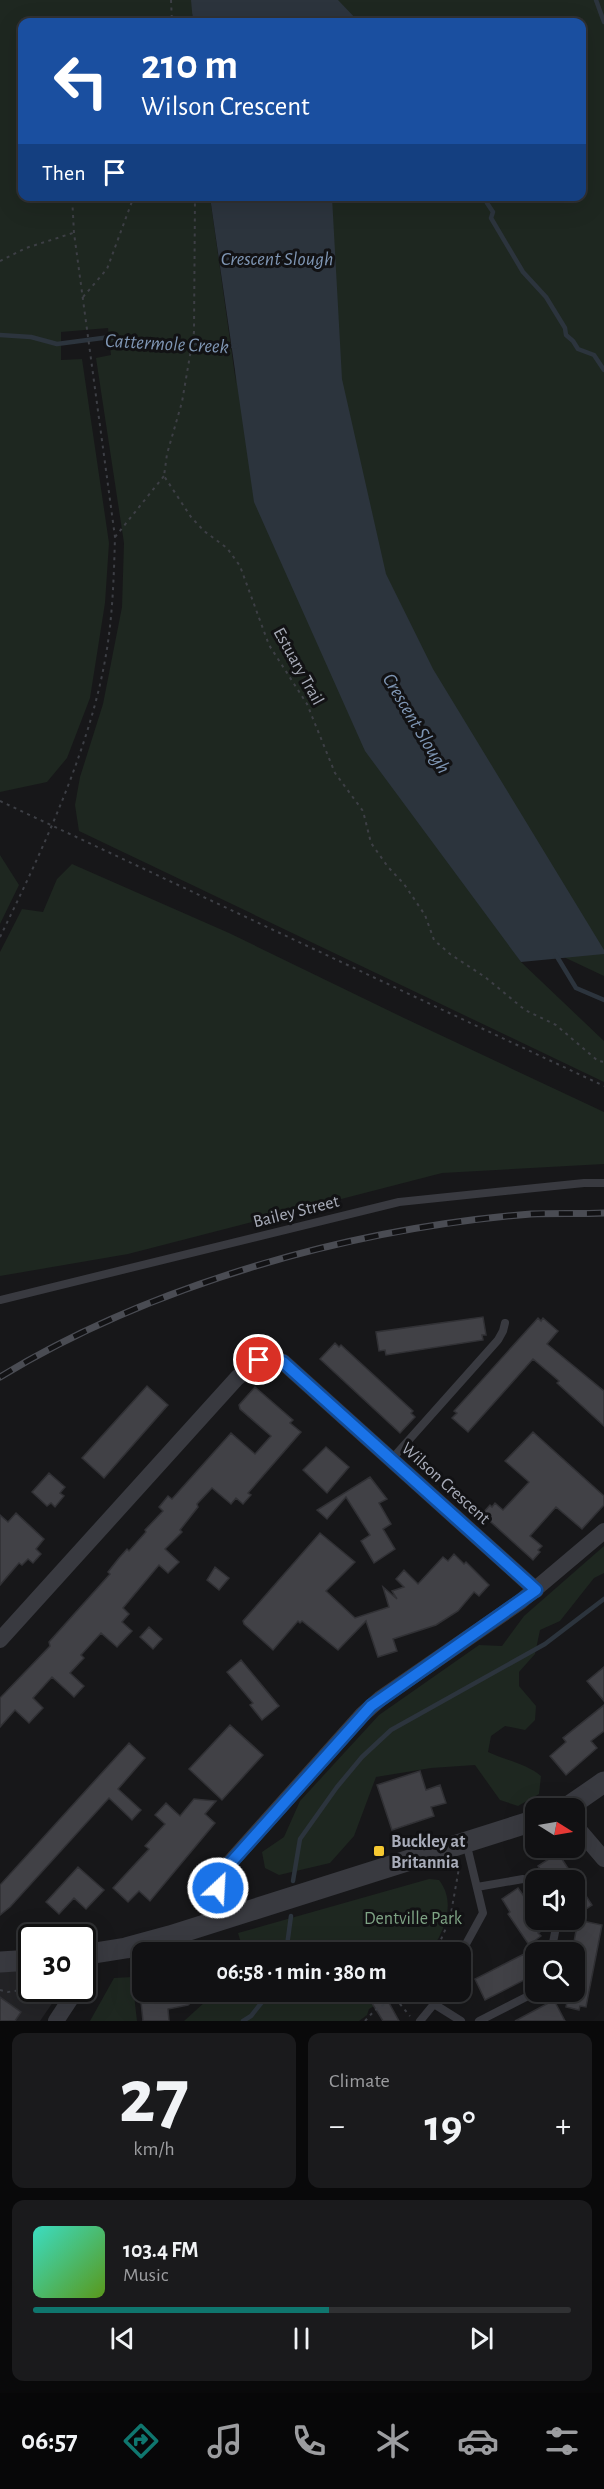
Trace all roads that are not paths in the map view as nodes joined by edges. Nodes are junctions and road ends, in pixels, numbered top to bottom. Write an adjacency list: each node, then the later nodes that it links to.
1 (604, 1183): 2 (lane, Bailey Street)
2 (0, 1300)
3 (505, 1323): 4 (lane)
4 (391, 1460): 6 (street, Wilson Crescent); 7 (street, Wilson Crescent)
5 (604, 1531): 6 (street)
6 (536, 1590): 16 (street)
7 (0, 1640)
8 (604, 1782): 9 (street)
9 (581, 1798)
10 (525, 1823): 12 (street)
11 (585, 1837): 13 (street)
12 (466, 1842): 15 (lane); 16 (street)
13 (604, 1859)
14 (525, 1880): 15 (lane)
15 (477, 1887): 17 (lane)
16 (225, 1917): 18 (street)
17 (467, 1942)
18 (96, 1958)
19 (18, 1961): 20 (street)
20 (0, 1962)
21 (525, 1998): 27 (lane)
22 (68, 2002): 25 (street)
23 (434, 2004): 24 (lane); 26 (lane)
24 (416, 2020)
25 (56, 2021)
26 (461, 2021)
27 (479, 2021)

